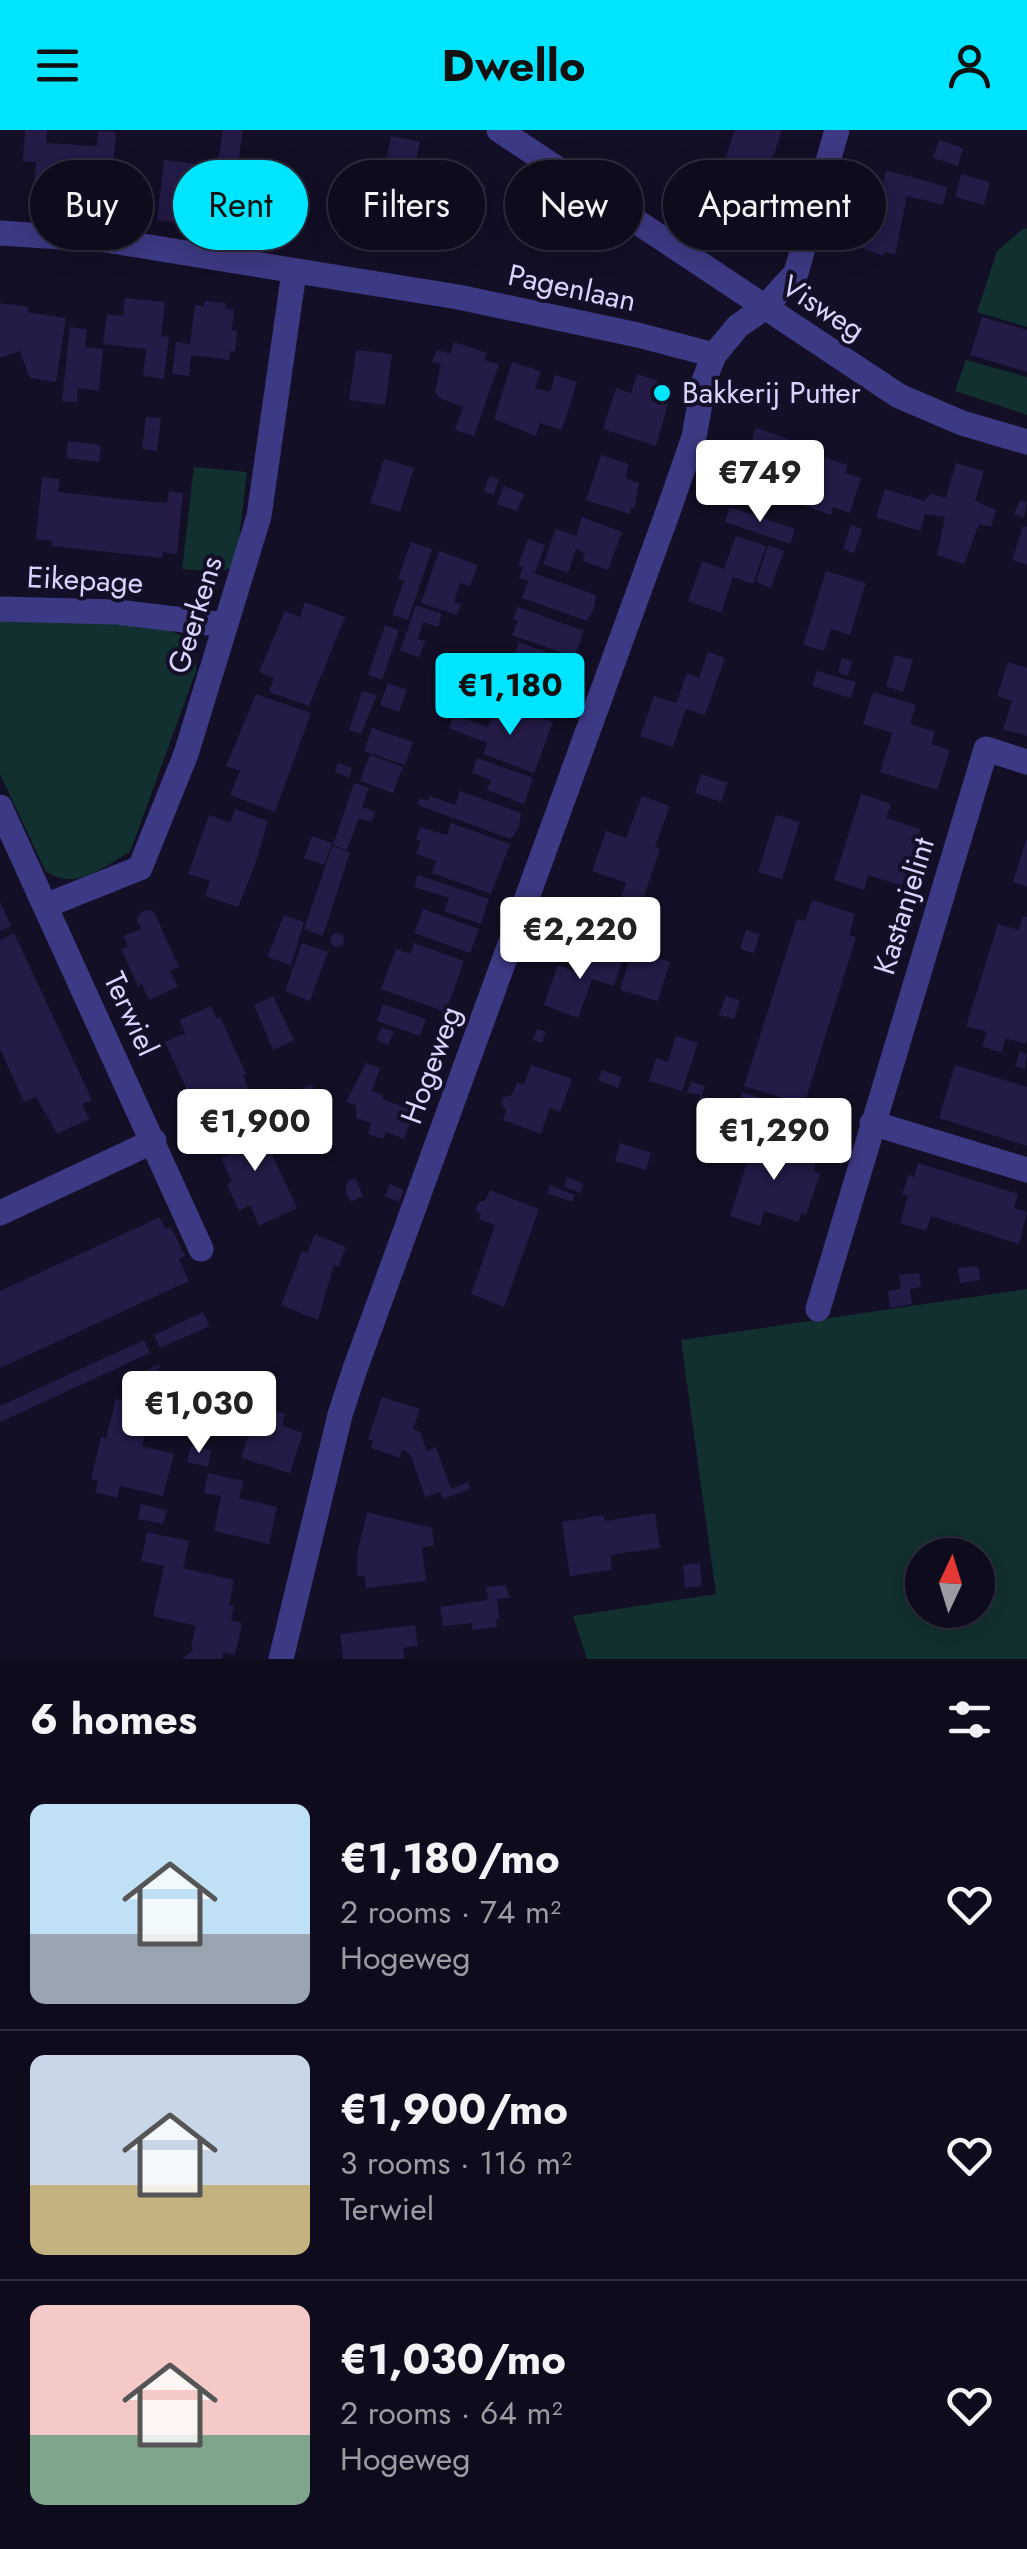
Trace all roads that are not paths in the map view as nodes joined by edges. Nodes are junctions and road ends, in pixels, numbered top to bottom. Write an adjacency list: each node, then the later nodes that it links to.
1 (499, 130): 5 (street, Visweg)
2 (837, 130): 5 (street, Hogeweg)
3 (0, 232): 4 (street, Pagenlaan)
4 (294, 272): 6 (street, Pagenlaan); 9 (street, Geerkens)
5 (764, 308): 6 (street, Hogeweg); 7 (street, Visweg)
6 (714, 355): 19 (street, Hogeweg)
7 (1027, 442)
8 (0, 609): 9 (street, Eikepage)
9 (225, 626): 12 (street, Geerkens)
10 (1027, 762): 13 (street, Kastanjelint)
11 (0, 807): 12 (street, Terwiel)
12 (45, 906): 14 (street, Terwiel)
13 (872, 1123): 15 (street); 18 (street, Kastanjelint)
14 (154, 1141): 16 (street); 17 (street, Terwiel)
15 (1027, 1170)
16 (0, 1213)
17 (201, 1249)
18 (818, 1309)
19 (280, 1659)

